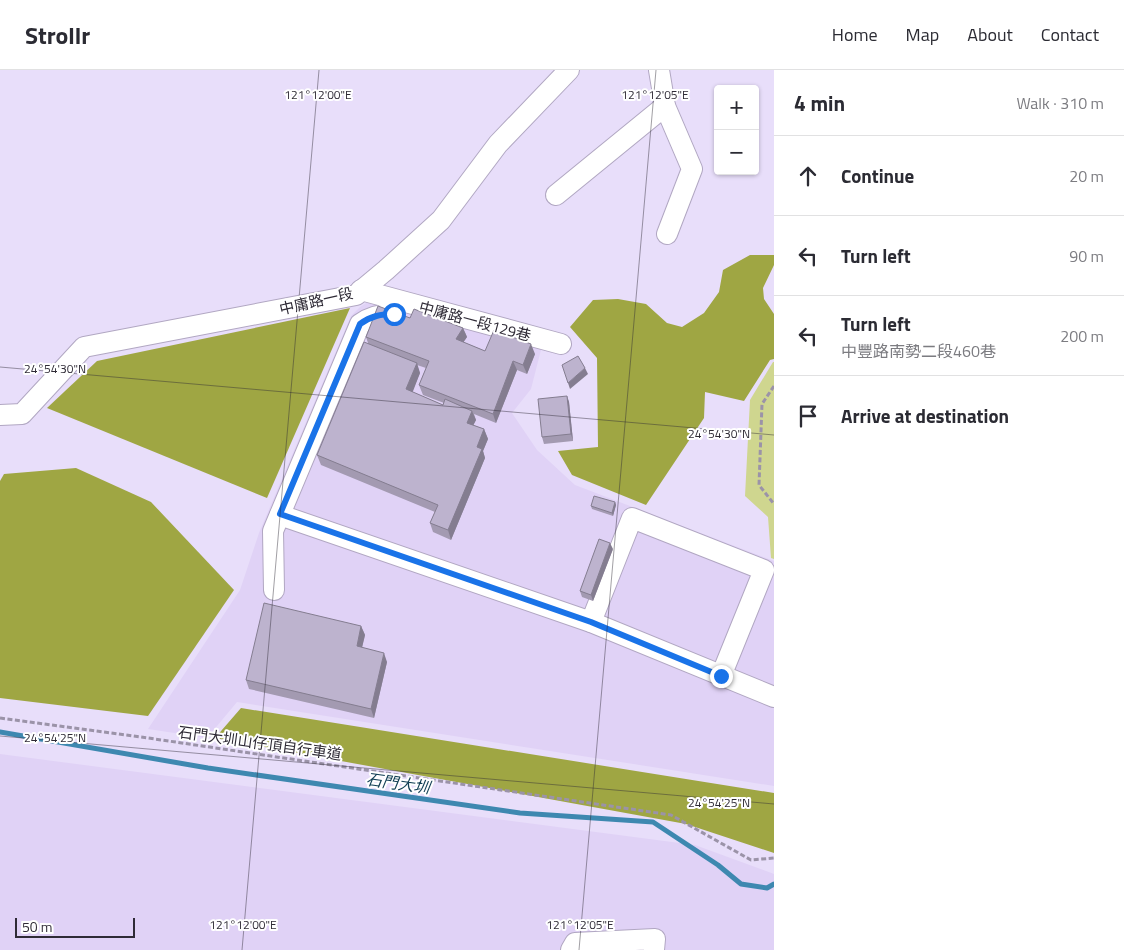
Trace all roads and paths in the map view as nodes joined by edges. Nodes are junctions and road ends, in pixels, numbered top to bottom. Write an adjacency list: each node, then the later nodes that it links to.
1 (569, 70): 6 (street, 中庸路一段)
2 (659, 70): 3 (street)
3 (665, 106): 4 (street); 5 (street)
4 (556, 194)
5 (667, 234)
6 (361, 290): 8 (street, 中庸路一段129巷); 10 (street, 中庸路一段)
7 (394, 314): 12 (street)
8 (561, 344)
9 (774, 386): 11 (path)
10 (0, 415)
11 (774, 504)
12 (280, 514): 13 (street); 14 (street)
13 (274, 590)
14 (591, 622): 15 (street); 15 (street)
15 (721, 676): 16 (street)
16 (774, 697)
17 (0, 718): 18 (path, 石門大圳山仔頂自行車道)
18 (774, 858)
19 (571, 950): 20 (street)
20 (654, 950)

